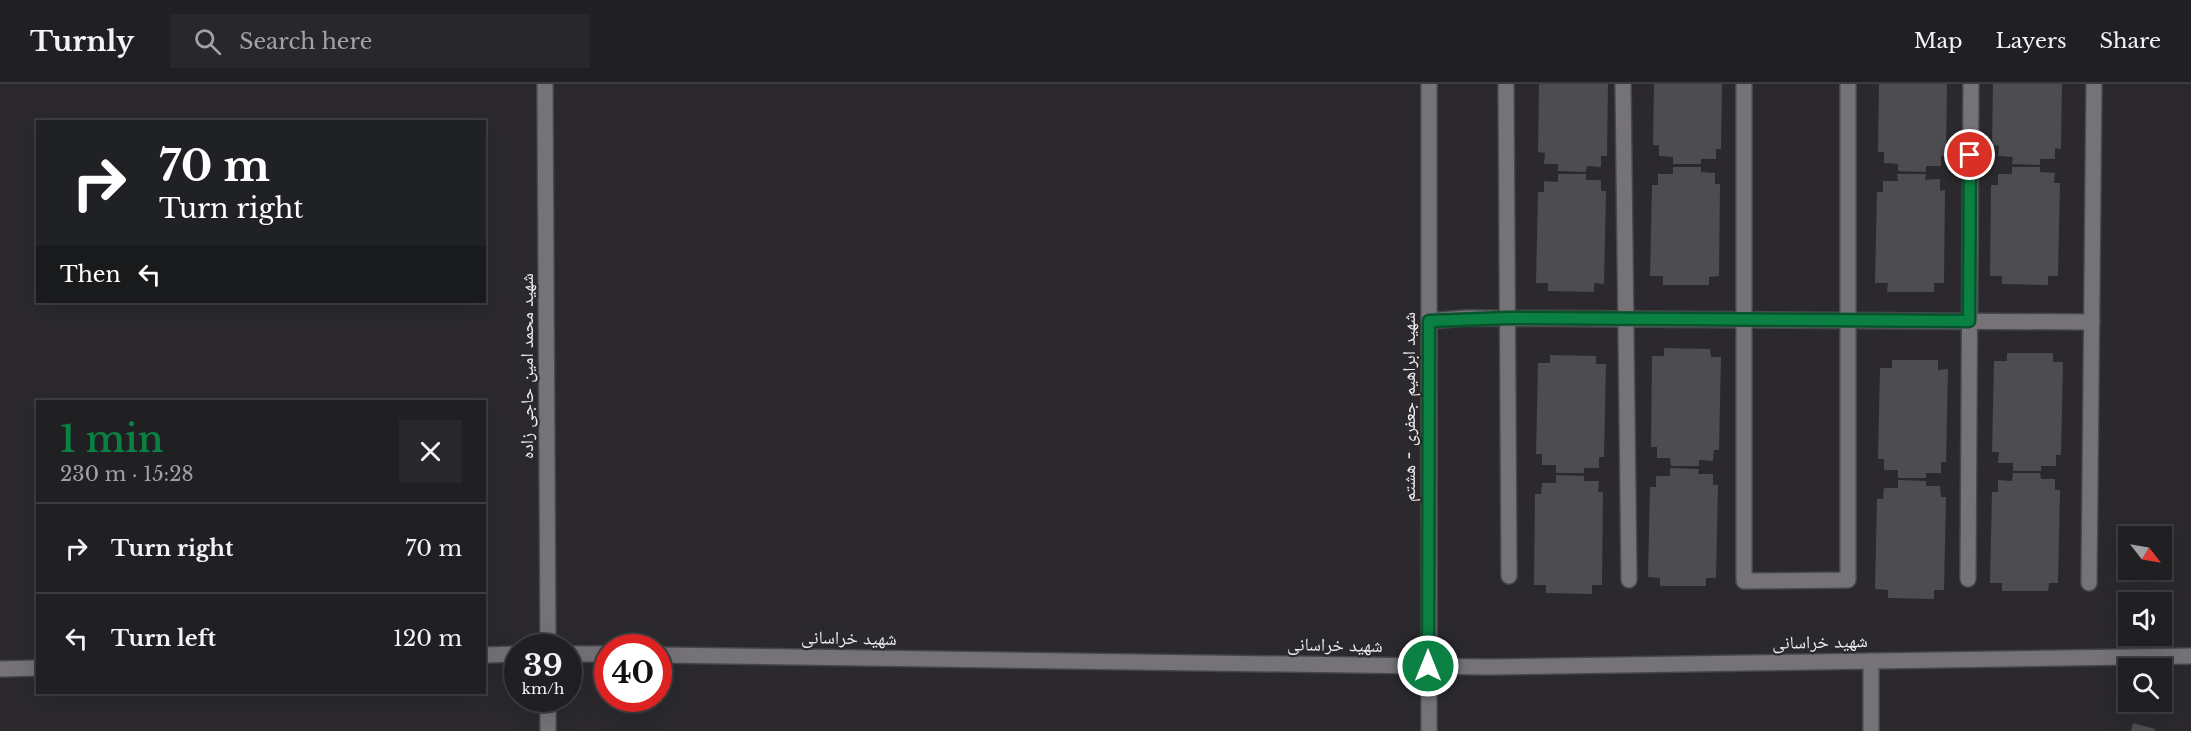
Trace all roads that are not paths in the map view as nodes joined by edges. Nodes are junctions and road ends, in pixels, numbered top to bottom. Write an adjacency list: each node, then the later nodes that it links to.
1 (545, 84): 20 (street, شهید محمد امین حاجی زاده)
2 (1429, 84): 13 (street, شهید ابراهیم جعفری - هشتم)
3 (1506, 84): 9 (street)
4 (1623, 84): 10 (street)
5 (1744, 84): 11 (street)
6 (1848, 84): 12 (street)
7 (1971, 84): 14 (street)
8 (2094, 84): 15 (street)
9 (1508, 318): 10 (street); 13 (street); 16 (street)
10 (1626, 319): 11 (street); 18 (street)
11 (1744, 319): 12 (street); 12 (street)
12 (1847, 320): 14 (street)
13 (1429, 321): 26 (street, شهید ابراهیم جعفری - هشتم)
14 (1969, 321): 15 (street); 17 (street)
15 (2092, 322): 19 (street)
16 (1509, 576)
17 (1968, 579)
18 (1629, 580)
19 (2089, 583)
20 (548, 634)
21 (504, 654): 22 (street)
22 (486, 655)
23 (672, 655): 26 (street, شهید خراسانی)
24 (2191, 656): 25 (street, شهید خراسانی)
25 (1871, 661): 26 (street, شهید خراسانی); 32 (street)
26 (1428, 666): 31 (street, شهید ابراهیم جعفری - هشتم)
27 (36, 668): 28 (street)
28 (0, 669)
29 (548, 712): 30 (street)
30 (548, 731)
31 (1429, 731)
32 (1871, 731)

